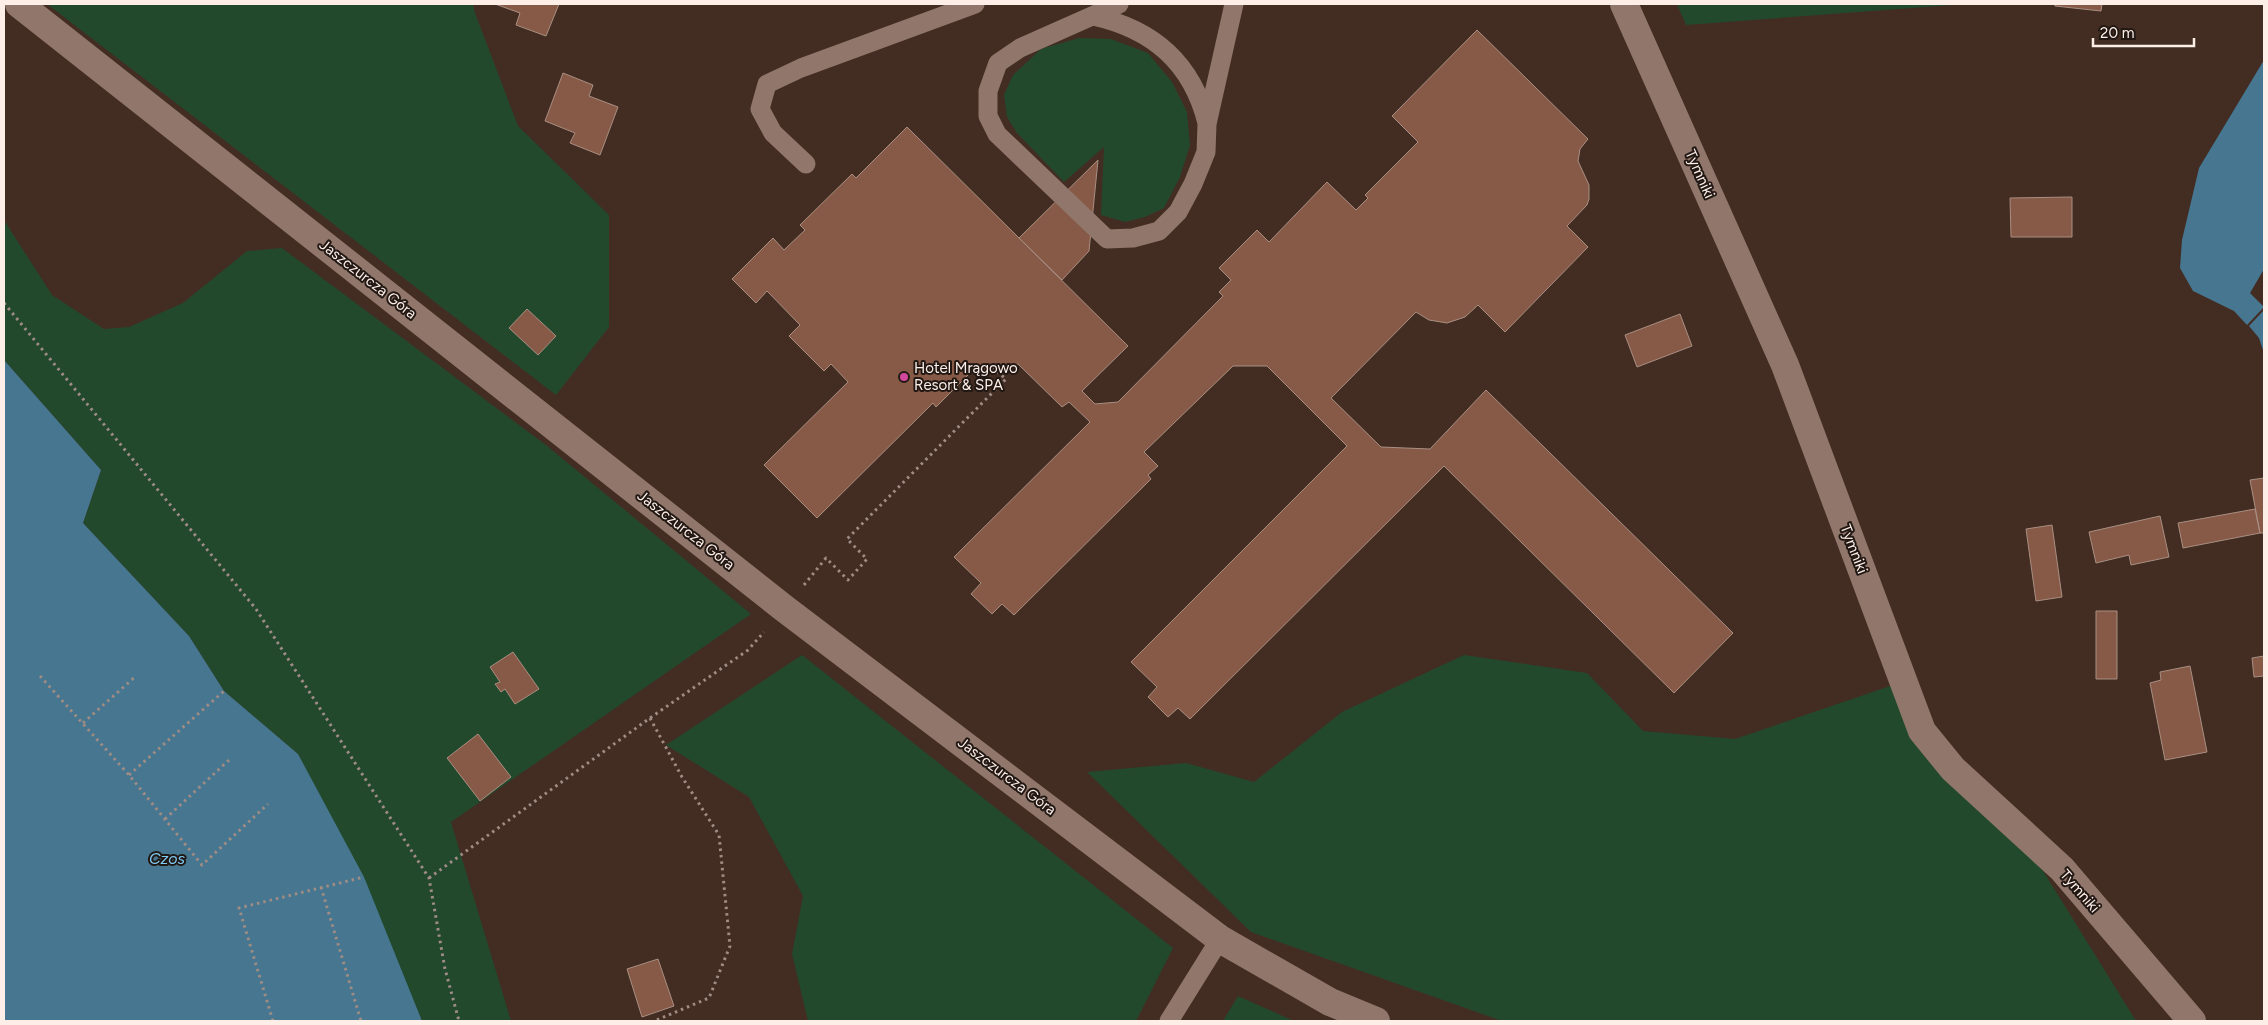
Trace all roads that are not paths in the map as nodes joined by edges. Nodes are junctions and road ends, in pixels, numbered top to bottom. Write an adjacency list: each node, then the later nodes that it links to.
1 (19, 4): 8 (street, Jaszczurcza Góra)
2 (975, 4): 7 (lane)
3 (1234, 4): 6 (lane)
4 (1624, 4): 11 (street, Tymniki)
5 (1104, 9): 6 (lane); 6 (lane)
6 (1207, 124)
7 (806, 164)
8 (1220, 939): 9 (lane); 10 (street, Jaszczurcza Góra)
9 (1169, 1021)
10 (1376, 1021)
11 (2192, 1021)

